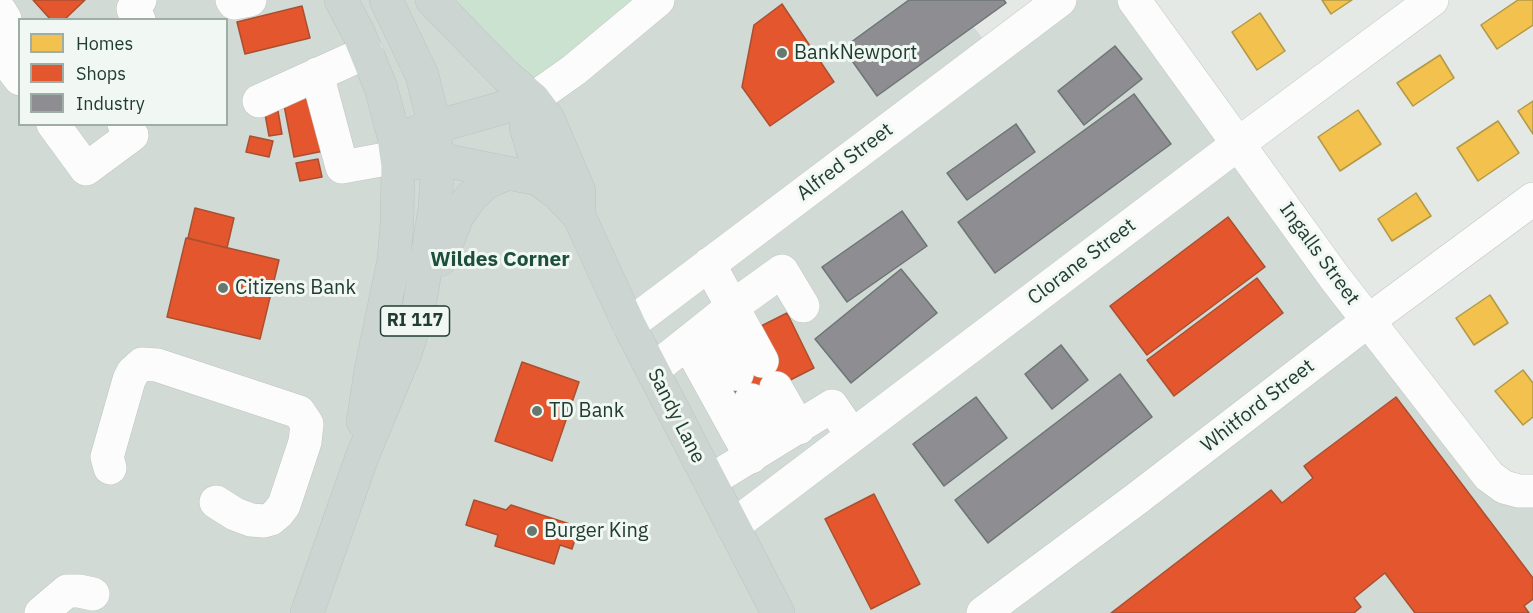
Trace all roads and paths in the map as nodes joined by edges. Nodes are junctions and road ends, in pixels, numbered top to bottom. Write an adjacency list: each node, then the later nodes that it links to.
1 (140, 0): 12 (street)
2 (232, 0): 3 (street)
3 (250, 0)
4 (341, 0): 13 (main road, RI 117)
5 (386, 0): 20 (main road, RI 117)
6 (432, 0): 16 (main road, Sandy Lane)
7 (658, 0): 16 (street)
8 (1060, 0): 26 (street, Alfred Street)
9 (1134, 0): 21 (street, Ingalls Street)
10 (1432, 0): 21 (street, Clorane Street)
11 (0, 11): 15 (street)
12 (138, 18)
13 (367, 52): 14 (street); 22 (main road, RI 117)
14 (317, 74): 17 (street); 22 (street)
15 (18, 76)
16 (533, 99): 20 (main road); 25 (main road, Sandy Lane)
17 (259, 101)
18 (54, 126): 19 (street)
19 (125, 126)
20 (436, 144): 22 (main road); 23 (main road); 28 (main road, RI 117)
21 (1238, 144): 29 (street, Ingalls Street); 33 (street, Clorane Street)
22 (396, 153): 36 (main road, RI 117)
23 (508, 173): 25 (main road); 28 (main road)
24 (1533, 199): 29 (street, Whitford Street)
25 (569, 206): 30 (main road, Sandy Lane)
26 (709, 264): 30 (street, Alfred Street); 31 (street)
27 (803, 306): 31 (street)
28 (419, 308): 36 (main road, RI 117)
29 (1368, 321): 39 (street, Ingalls Street); 46 (street, Whitford Street)
30 (629, 325): 32 (main road, Sandy Lane)
31 (711, 325): 32 (street); 34 (street); 34 (street)
32 (653, 370): 37 (main road, Sandy Lane)
33 (852, 435): 34 (street); 38 (street, Clorane Street)
34 (772, 444): 37 (street); 38 (street)
35 (110, 468): 40 (street)
36 (356, 474): 44 (main road, RI 117)
37 (710, 481): 41 (main road, Sandy Lane)
38 (786, 485): 41 (street, Clorane Street)
39 (1528, 497)
40 (216, 502)
41 (733, 526): 45 (main road, Sandy Lane)
42 (93, 594): 43 (street)
43 (40, 613)
44 (307, 613)
45 (778, 613)
46 (983, 613)

